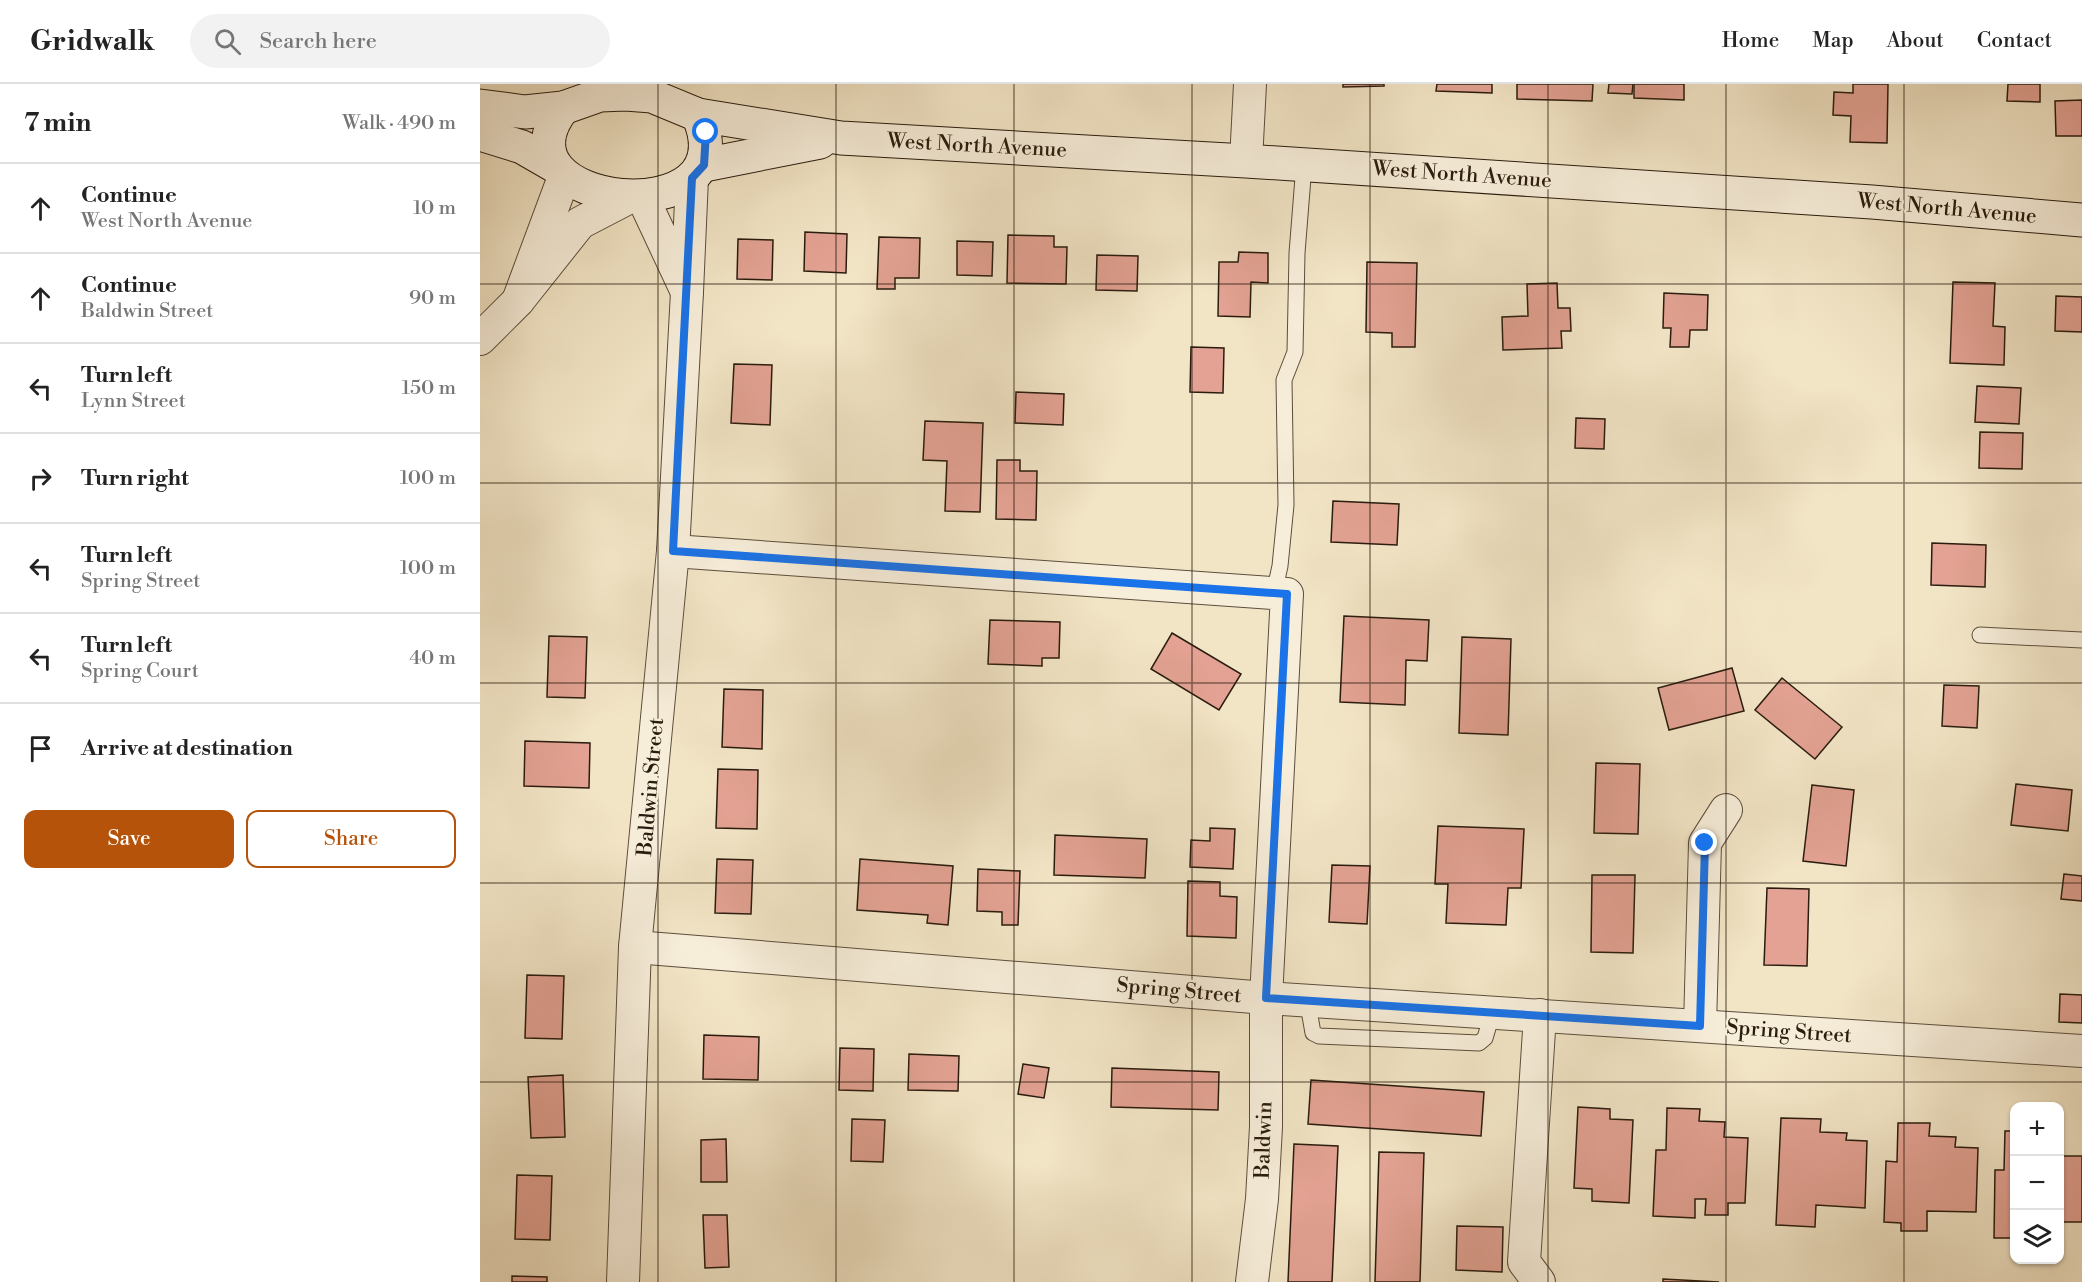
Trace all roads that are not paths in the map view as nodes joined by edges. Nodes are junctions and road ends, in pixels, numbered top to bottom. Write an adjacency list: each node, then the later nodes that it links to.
1 (1250, 84): 7 (street)
2 (480, 106): 3 (main road, West North Avenue)
3 (563, 108): 4 (main road, West North Avenue); 10 (main road)
4 (698, 115): 6 (main road, West North Avenue); 9 (main road)
5 (480, 134): 10 (main road, West North Avenue)
6 (841, 138): 7 (main road, West North Avenue); 9 (main road, West North Avenue)
7 (1246, 161): 8 (main road, West North Avenue)
8 (1304, 165): 12 (main road, West North Avenue); 17 (lane)
9 (698, 171): 11 (main road, West North Avenue); 13 (street, Baldwin Street)
10 (560, 172): 11 (main road, West North Avenue); 14 (street)
11 (635, 197): 13 (street, Baldwin Street); 14 (street)
12 (2082, 220)
13 (687, 292): 16 (street, Baldwin Street)
14 (518, 301): 15 (street)
15 (480, 339)
16 (673, 551): 17 (street); 21 (street, Baldwin Street)
17 (1281, 593): 22 (street, Baldwin)
18 (1980, 635): 19 (lane)
19 (2082, 640)
20 (1726, 810): 24 (street)
21 (635, 947): 22 (street, Spring Street); 26 (street, Baldwin Street)
22 (1266, 998): 23 (street, Spring Street); 27 (street, Baldwin)
23 (1540, 1015): 24 (street, Spring Street); 28 (street)
24 (1700, 1026): 25 (street, Spring Street)
25 (2082, 1051)
26 (623, 1282)
27 (1252, 1282)
28 (1539, 1282)

